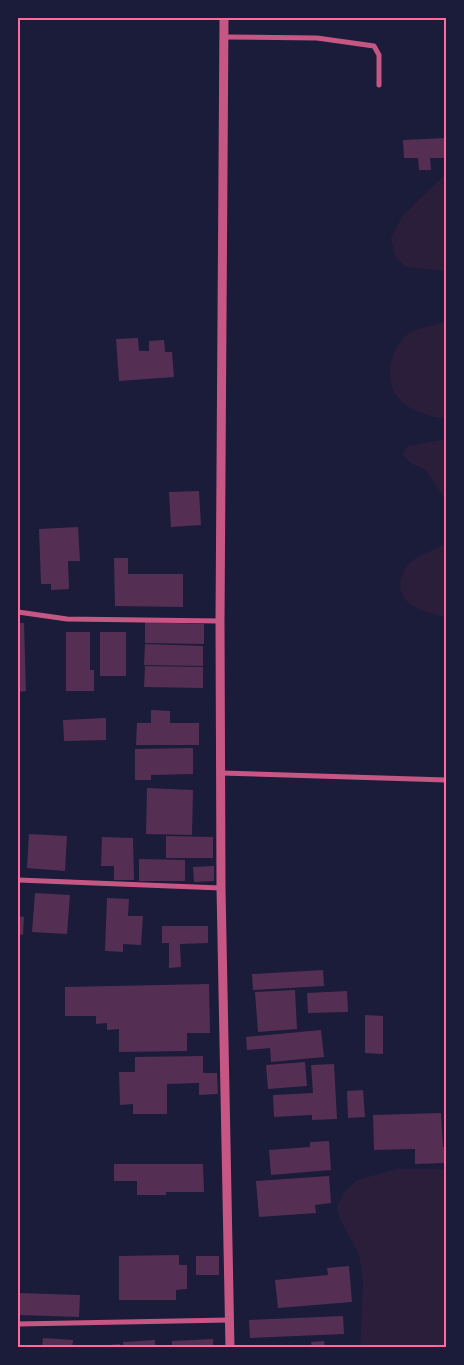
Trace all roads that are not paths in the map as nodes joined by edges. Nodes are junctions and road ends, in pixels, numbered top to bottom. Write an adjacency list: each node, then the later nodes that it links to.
1 (224, 18): 2 (street)
2 (224, 36): 3 (street); 5 (street)
3 (379, 85)
4 (18, 612): 5 (street)
5 (220, 621): 6 (street)
6 (221, 773): 7 (street); 9 (street)
7 (446, 780)
8 (18, 880): 9 (street)
9 (221, 888): 10 (street)
10 (229, 1320): 11 (street); 12 (street)
11 (18, 1324)
12 (230, 1348)

